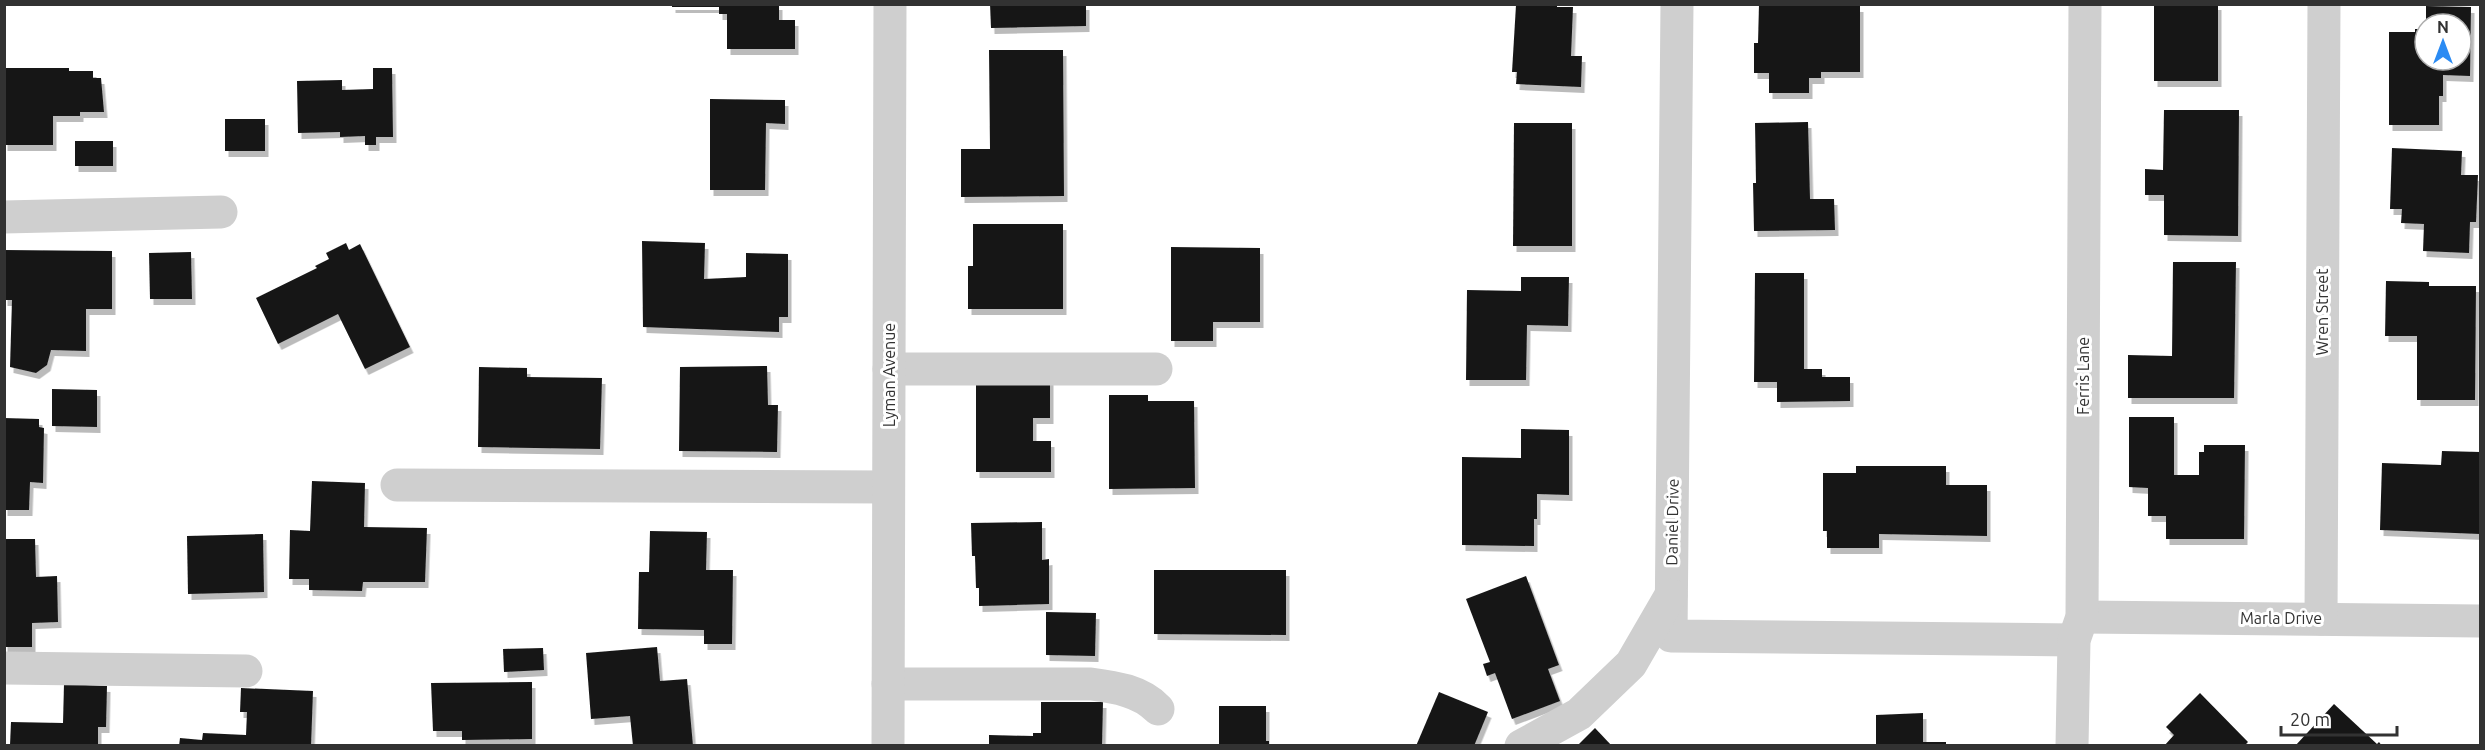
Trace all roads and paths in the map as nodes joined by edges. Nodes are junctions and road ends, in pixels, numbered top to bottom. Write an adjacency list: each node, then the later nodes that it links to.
1 (890, 4): 7 (street, Lyman Avenue)
2 (1677, 4): 11 (street, Daniel Drive)
3 (2085, 4): 14 (street, Ferris Lane)
4 (2324, 4): 12 (street, Wren Street)
5 (221, 212): 6 (street)
6 (4, 217)
7 (889, 369): 8 (street); 10 (street, Lyman Avenue)
8 (1156, 369)
9 (397, 485): 10 (street)
10 (888, 487): 17 (street, Lyman Avenue)
11 (1671, 594): 14 (street, Daniel Drive); 20 (street)
12 (2321, 619): 13 (street, Marla Drive); 14 (street, Marla Drive)
13 (2481, 621)
14 (2078, 629): 21 (street, Ferris Lane)
15 (4, 668): 16 (street)
16 (246, 672)
17 (888, 684): 18 (street); 19 (street, Lyman Avenue)
18 (1158, 709)
19 (888, 746)
20 (1521, 746)
21 (2072, 746)

